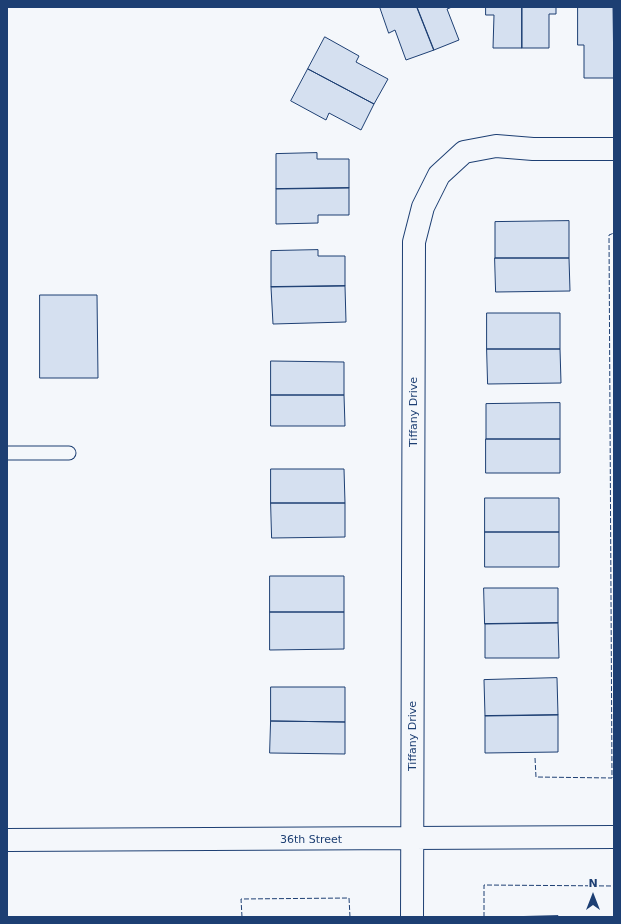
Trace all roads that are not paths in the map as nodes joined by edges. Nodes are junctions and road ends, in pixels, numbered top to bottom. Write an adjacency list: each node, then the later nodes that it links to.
1 (614, 149): 5 (street, Tiffany Drive)
2 (7, 453): 3 (lane)
3 (69, 453)
4 (614, 837): 5 (street, 36th Street)
5 (412, 839): 6 (street, 36th Street); 7 (street, Tiffany Drive)
6 (7, 840)
7 (412, 917)

